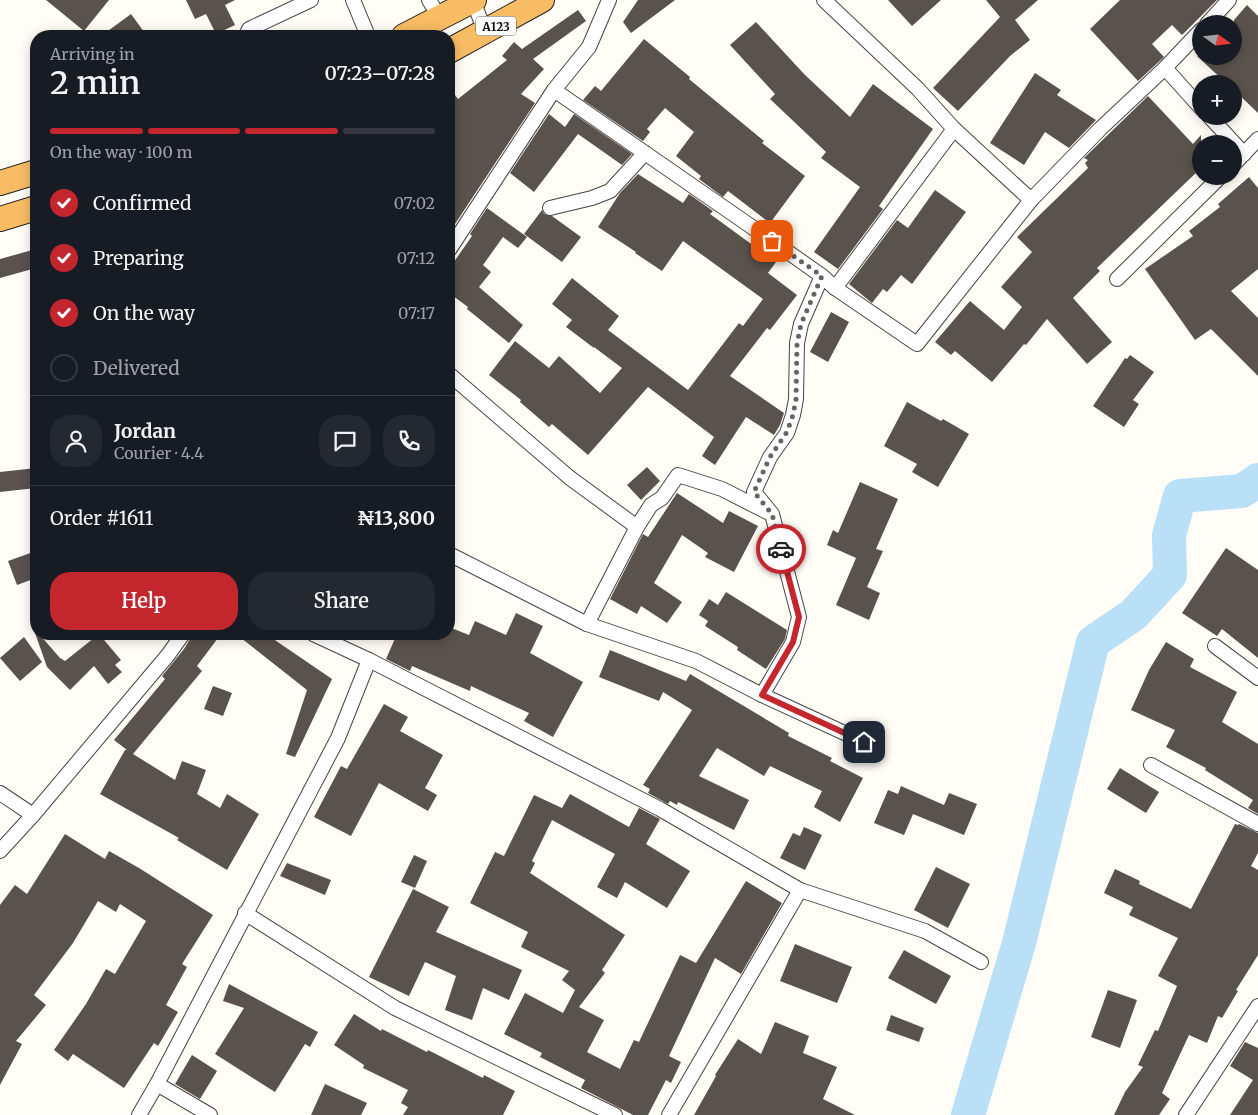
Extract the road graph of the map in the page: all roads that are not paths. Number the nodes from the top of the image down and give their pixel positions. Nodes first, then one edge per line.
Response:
1 (311, 0) edge
2 (353, 0) edge
3 (474, 0) edge
4 (542, 0) edge
5 (609, 0) edge
6 (824, 0) edge
7 (1229, 0) edge
8 (435, 9) edge
9 (1215, 15) edge
10 (249, 30) edge
11 (366, 30) edge
12 (411, 30) edge
13 (485, 31) junction
14 (1192, 39) edge
15 (455, 48) edge
16 (1164, 68) junction
17 (554, 90) junction
18 (1192, 98) edge
19 (1217, 125) edge
20 (954, 129) junction
21 (1258, 139) edge
22 (645, 153) junction
23 (1244, 154) joint
24 (30, 174) edge
25 (0, 183) edge
26 (1212, 185) edge
27 (1030, 200) junction
28 (550, 208) dead end
29 (30, 210) edge
30 (0, 219) edge
31 (455, 241) edge
32 (822, 276) junction
33 (1117, 279) dead end
34 (835, 288) junction
35 (455, 379) edge
36 (772, 514) junction
37 (637, 527) junction
38 (455, 557) edge
39 (586, 624) junction
40 (179, 640) edge
41 (327, 640) edge
42 (1215, 646) dead end
43 (369, 660) junction
44 (1258, 678) edge
45 (762, 695) junction
46 (864, 742) dead end
47 (1151, 765) dead end
48 (0, 793) edge
49 (33, 815) junction
50 (1258, 824) edge
51 (0, 850) edge
52 (800, 890) junction
53 (246, 913) junction
54 (981, 962) dead end
55 (1258, 1006) edge
56 (157, 1084) junction
57 (139, 1115) edge
58 (210, 1115) edge
59 (615, 1115) edge
60 (669, 1115) edge
61 (1186, 1115) edge

1 - 10 street
2 - 11 street
3 - 8 highway, A123
3 - 13 street
4 - 13 highway, A123
5 - 17 street
6 - 20 street
7 - 9 street
8 - 12 highway, A123
13 - 15 highway, A123
14 - 16 street
16 - 18 street
16 - 27 street
17 - 22 street
17 - 31 street
19 - 23 street
20 - 27 street
20 - 34 street
21 - 23 street
22 - 28 street
22 - 32 street
24 - 25 highway
26 - 33 street
27 - 34 street
29 - 30 highway
32 - 34 street
32 - 36 street
35 - 37 street
36 - 37 street
36 - 45 street
37 - 39 street
38 - 39 street
39 - 45 street
40 - 49 street
41 - 43 street
42 - 44 street
43 - 52 street
43 - 53 street
45 - 46 street
47 - 50 street
48 - 49 street
49 - 51 street
52 - 54 street
52 - 60 street
53 - 56 street
53 - 59 street
55 - 61 street
56 - 57 street
56 - 58 street

